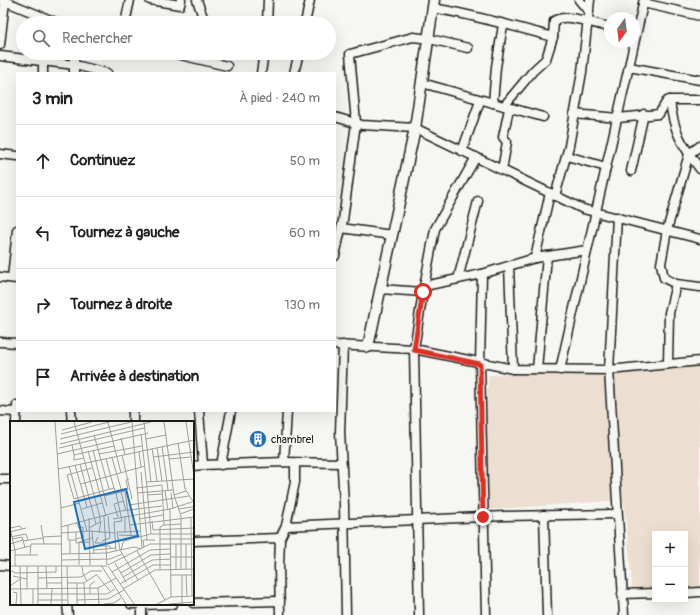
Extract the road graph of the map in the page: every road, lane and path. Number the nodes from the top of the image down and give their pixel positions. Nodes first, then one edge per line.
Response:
1 (130, 0) edge
2 (150, 0) edge
3 (181, 0) edge
4 (197, 0) edge
5 (268, 0) edge
6 (310, 0) edge
7 (579, 0) edge
8 (590, 0) edge
9 (3, 1) edge
10 (643, 2) edge
11 (433, 4) edge
12 (589, 12) junction
13 (640, 13) edge
14 (40, 16) edge
15 (127, 16) edge
16 (203, 16) edge
17 (267, 16) edge
18 (307, 16) edge
19 (700, 16) edge
20 (588, 23) junction
21 (503, 25) junction
22 (604, 26) edge
23 (553, 36) junction
24 (430, 39) junction
25 (0, 45) edge
26 (468, 48) dead end
27 (632, 48) edge
28 (0, 56) edge
29 (16, 58) edge
30 (34, 60) edge
31 (212, 60) edge
32 (263, 60) edge
33 (297, 60) edge
34 (43, 61) junction
35 (227, 66) dead end
36 (629, 67) junction
37 (74, 69) edge
38 (43, 72) edge
39 (99, 72) edge
40 (261, 72) edge
41 (294, 72) edge
42 (700, 80) edge
43 (422, 83) junction
44 (670, 100) junction
45 (700, 100) edge
46 (480, 101) junction
47 (493, 103) junction
48 (507, 108) junction
49 (574, 114) junction
50 (644, 114) junction
51 (336, 117) edge
52 (543, 118) dead end
53 (618, 118) junction
54 (356, 123) junction
55 (415, 128) junction
56 (700, 146) edge
57 (462, 151) junction
58 (0, 154) edge
59 (689, 154) junction
60 (16, 156) edge
61 (567, 156) junction
62 (476, 157) junction
63 (606, 167) junction
64 (700, 169) edge
65 (502, 170) junction
66 (631, 171) dead end
67 (553, 194) junction
68 (478, 201) dead end
69 (596, 212) junction
70 (618, 217) junction
71 (341, 228) junction
72 (667, 230) junction
73 (392, 235) junction
74 (700, 239) edge
75 (587, 250) junction
76 (336, 251) edge
77 (16, 254) edge
78 (547, 256) junction
79 (535, 258) junction
80 (509, 266) junction
81 (482, 274) junction
82 (0, 277) edge
83 (15, 278) edge
84 (458, 279) junction
85 (676, 284) junction
86 (700, 287) edge
87 (380, 290) junction
88 (423, 292) junction
89 (0, 342) edge
90 (16, 343) edge
91 (339, 345) edge
92 (368, 347) junction
93 (414, 350) junction
94 (700, 361) edge
95 (480, 364) junction
96 (668, 364) junction
97 (513, 369) junction
98 (537, 369) junction
99 (560, 370) junction
100 (609, 370) junction
101 (16, 409) edge
102 (0, 411) edge
103 (199, 412) edge
104 (231, 412) edge
105 (287, 412) edge
106 (284, 462) junction
107 (295, 463) junction
108 (341, 463) junction
109 (203, 465) junction
110 (221, 465) junction
111 (194, 466) edge
112 (617, 514) junction
113 (544, 516) junction
114 (483, 517) junction
115 (417, 520) junction
116 (344, 523) junction
117 (286, 526) junction
118 (280, 538) junction
119 (194, 541) edge
120 (0, 565) edge
121 (10, 566) edge
122 (700, 592) edge
123 (652, 593) edge
124 (688, 593) edge
125 (622, 594) junction
126 (280, 601) junction
127 (194, 603) edge
128 (67, 605) edge
129 (68, 615) edge
130 (280, 615) edge
131 (346, 615) edge
132 (418, 615) edge
133 (486, 615) edge
134 (547, 615) edge
135 (624, 615) edge

1 - 15 street
2 - 3 street
4 - 16 street
5 - 17 street
6 - 18 street
7 - 12 street
8 - 12 street
9 - 14 street
9 - 25 street
10 - 13 street
10 - 19 street
11 - 21 street
11 - 24 street
12 - 20 street
20 - 22 street
20 - 23 street
20 - 49 street
21 - 23 street
21 - 47 street
23 - 48 street
24 - 26 street
24 - 43 street
24 - 54 street
27 - 36 street
28 - 29 street
30 - 34 street
31 - 35 street
32 - 40 street
33 - 41 street
34 - 37 street
34 - 38 street
36 - 42 street
36 - 53 street
37 - 39 street
43 - 46 street
43 - 55 street
44 - 45 street
44 - 50 street
44 - 59 street
46 - 47 street
46 - 57 street
47 - 48 street
48 - 52 street
48 - 65 street
49 - 53 street
49 - 61 street
50 - 53 street
50 - 66 street
51 - 54 street
53 - 63 street
54 - 55 street
54 - 71 street
55 - 57 street
55 - 73 street
56 - 59 street
57 - 62 street
58 - 60 street
59 - 64 street
59 - 72 street
61 - 63 street
61 - 67 street
62 - 65 street
62 - 88 street
63 - 69 street
65 - 67 street
67 - 69 street
67 - 79 street
68 - 84 street
69 - 70 street
69 - 75 street
70 - 72 street
70 - 100 street
71 - 73 street
71 - 76 street
72 - 74 street
72 - 85 street
73 - 87 street
75 - 78 street
75 - 99 street
77 - 83 street
78 - 79 street
78 - 98 street
79 - 80 street
80 - 81 street
80 - 97 street
81 - 84 street
81 - 95 street
82 - 83 street
84 - 88 street
85 - 86 street
85 - 96 street
87 - 88 street
87 - 92 street
88 - 93 street
89 - 90 street
91 - 92 street
91 - 108 street
92 - 93 street
93 - 95 street
93 - 115 street
94 - 96 street
95 - 97 street
95 - 114 street
96 - 100 street
97 - 98 street
98 - 99 street
99 - 100 street
100 - 112 street
101 - 102 street
103 - 109 street
104 - 110 street
105 - 106 street
106 - 107 street
106 - 110 street
107 - 108 street
107 - 117 street
108 - 116 street
109 - 110 street
109 - 111 street
112 - 113 street
112 - 125 street
113 - 114 street
113 - 134 street
114 - 115 street
114 - 133 street
115 - 116 street
115 - 132 street
116 - 117 street
116 - 131 street
117 - 118 street
118 - 119 street
118 - 126 street
120 - 121 street
122 - 124 street
123 - 125 street
125 - 135 street
126 - 127 street
126 - 130 street
128 - 129 street

